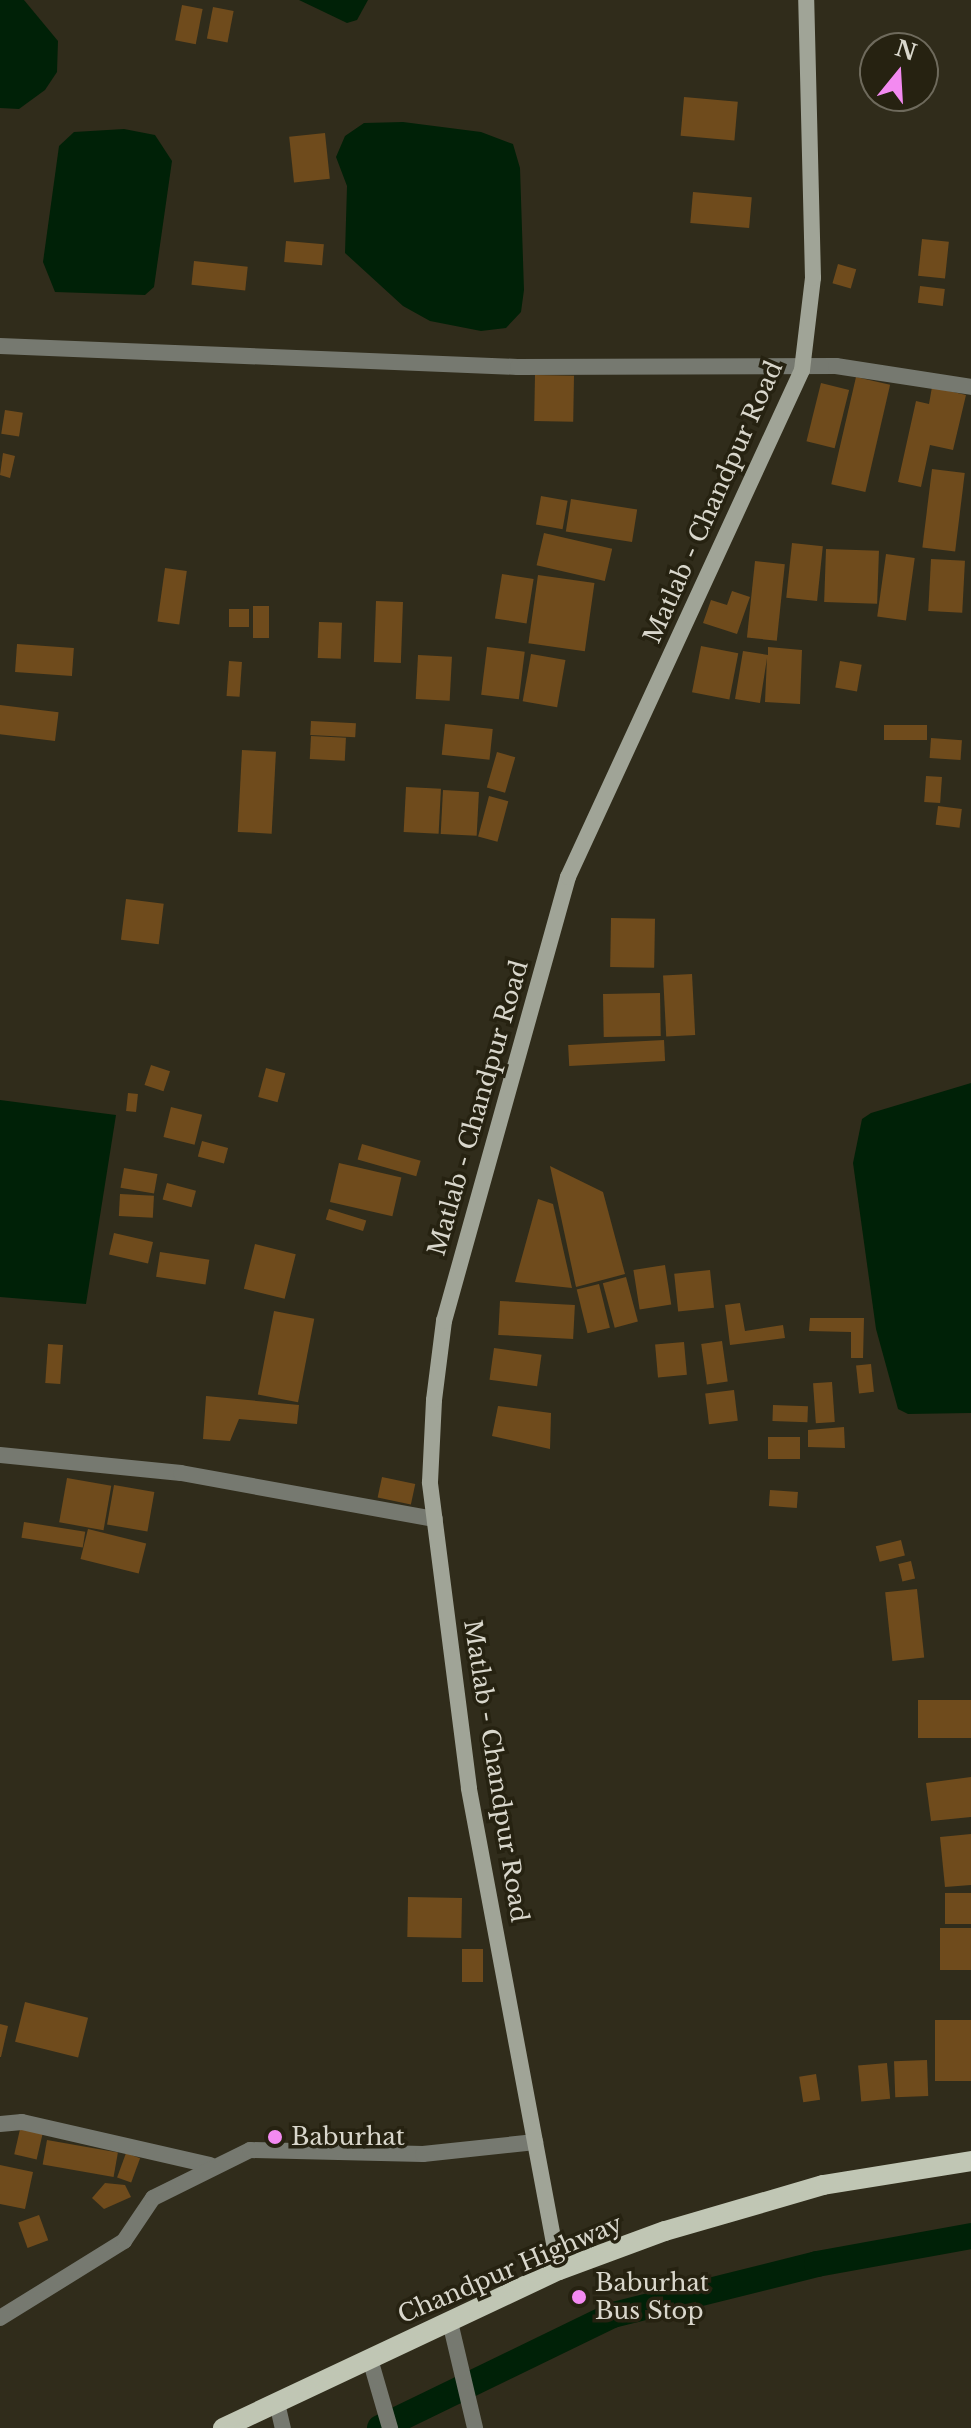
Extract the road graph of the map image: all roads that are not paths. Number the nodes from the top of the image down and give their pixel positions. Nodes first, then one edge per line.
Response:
1 (806, 0) edge
2 (0, 346) edge
3 (802, 370) junction
4 (971, 387) edge
5 (0, 1455) edge
6 (435, 1519) junction
7 (0, 2124) edge
8 (535, 2142) junction
9 (971, 2161) edge
10 (210, 2165) junction
11 (559, 2270) junction
12 (0, 2318) edge
13 (450, 2322) junction
14 (370, 2359) junction
15 (277, 2403) junction
16 (223, 2428) edge
17 (283, 2428) edge
18 (390, 2428) edge
19 (475, 2428) edge

1 - 3 main road, Matlab - Chandpur Road
2 - 3 street
3 - 4 street
3 - 6 main road, Matlab - Chandpur Road
5 - 6 street
6 - 8 main road, Matlab - Chandpur Road
7 - 10 street
8 - 10 street
8 - 11 main road, Matlab - Chandpur Road
9 - 11 main road, Chandpur Highway
10 - 12 street
11 - 13 main road, Chandpur Highway
13 - 14 main road, Chandpur Highway
13 - 19 street
14 - 15 main road, Chandpur Highway
14 - 18 street
15 - 16 main road, Chandpur Highway
15 - 17 street

